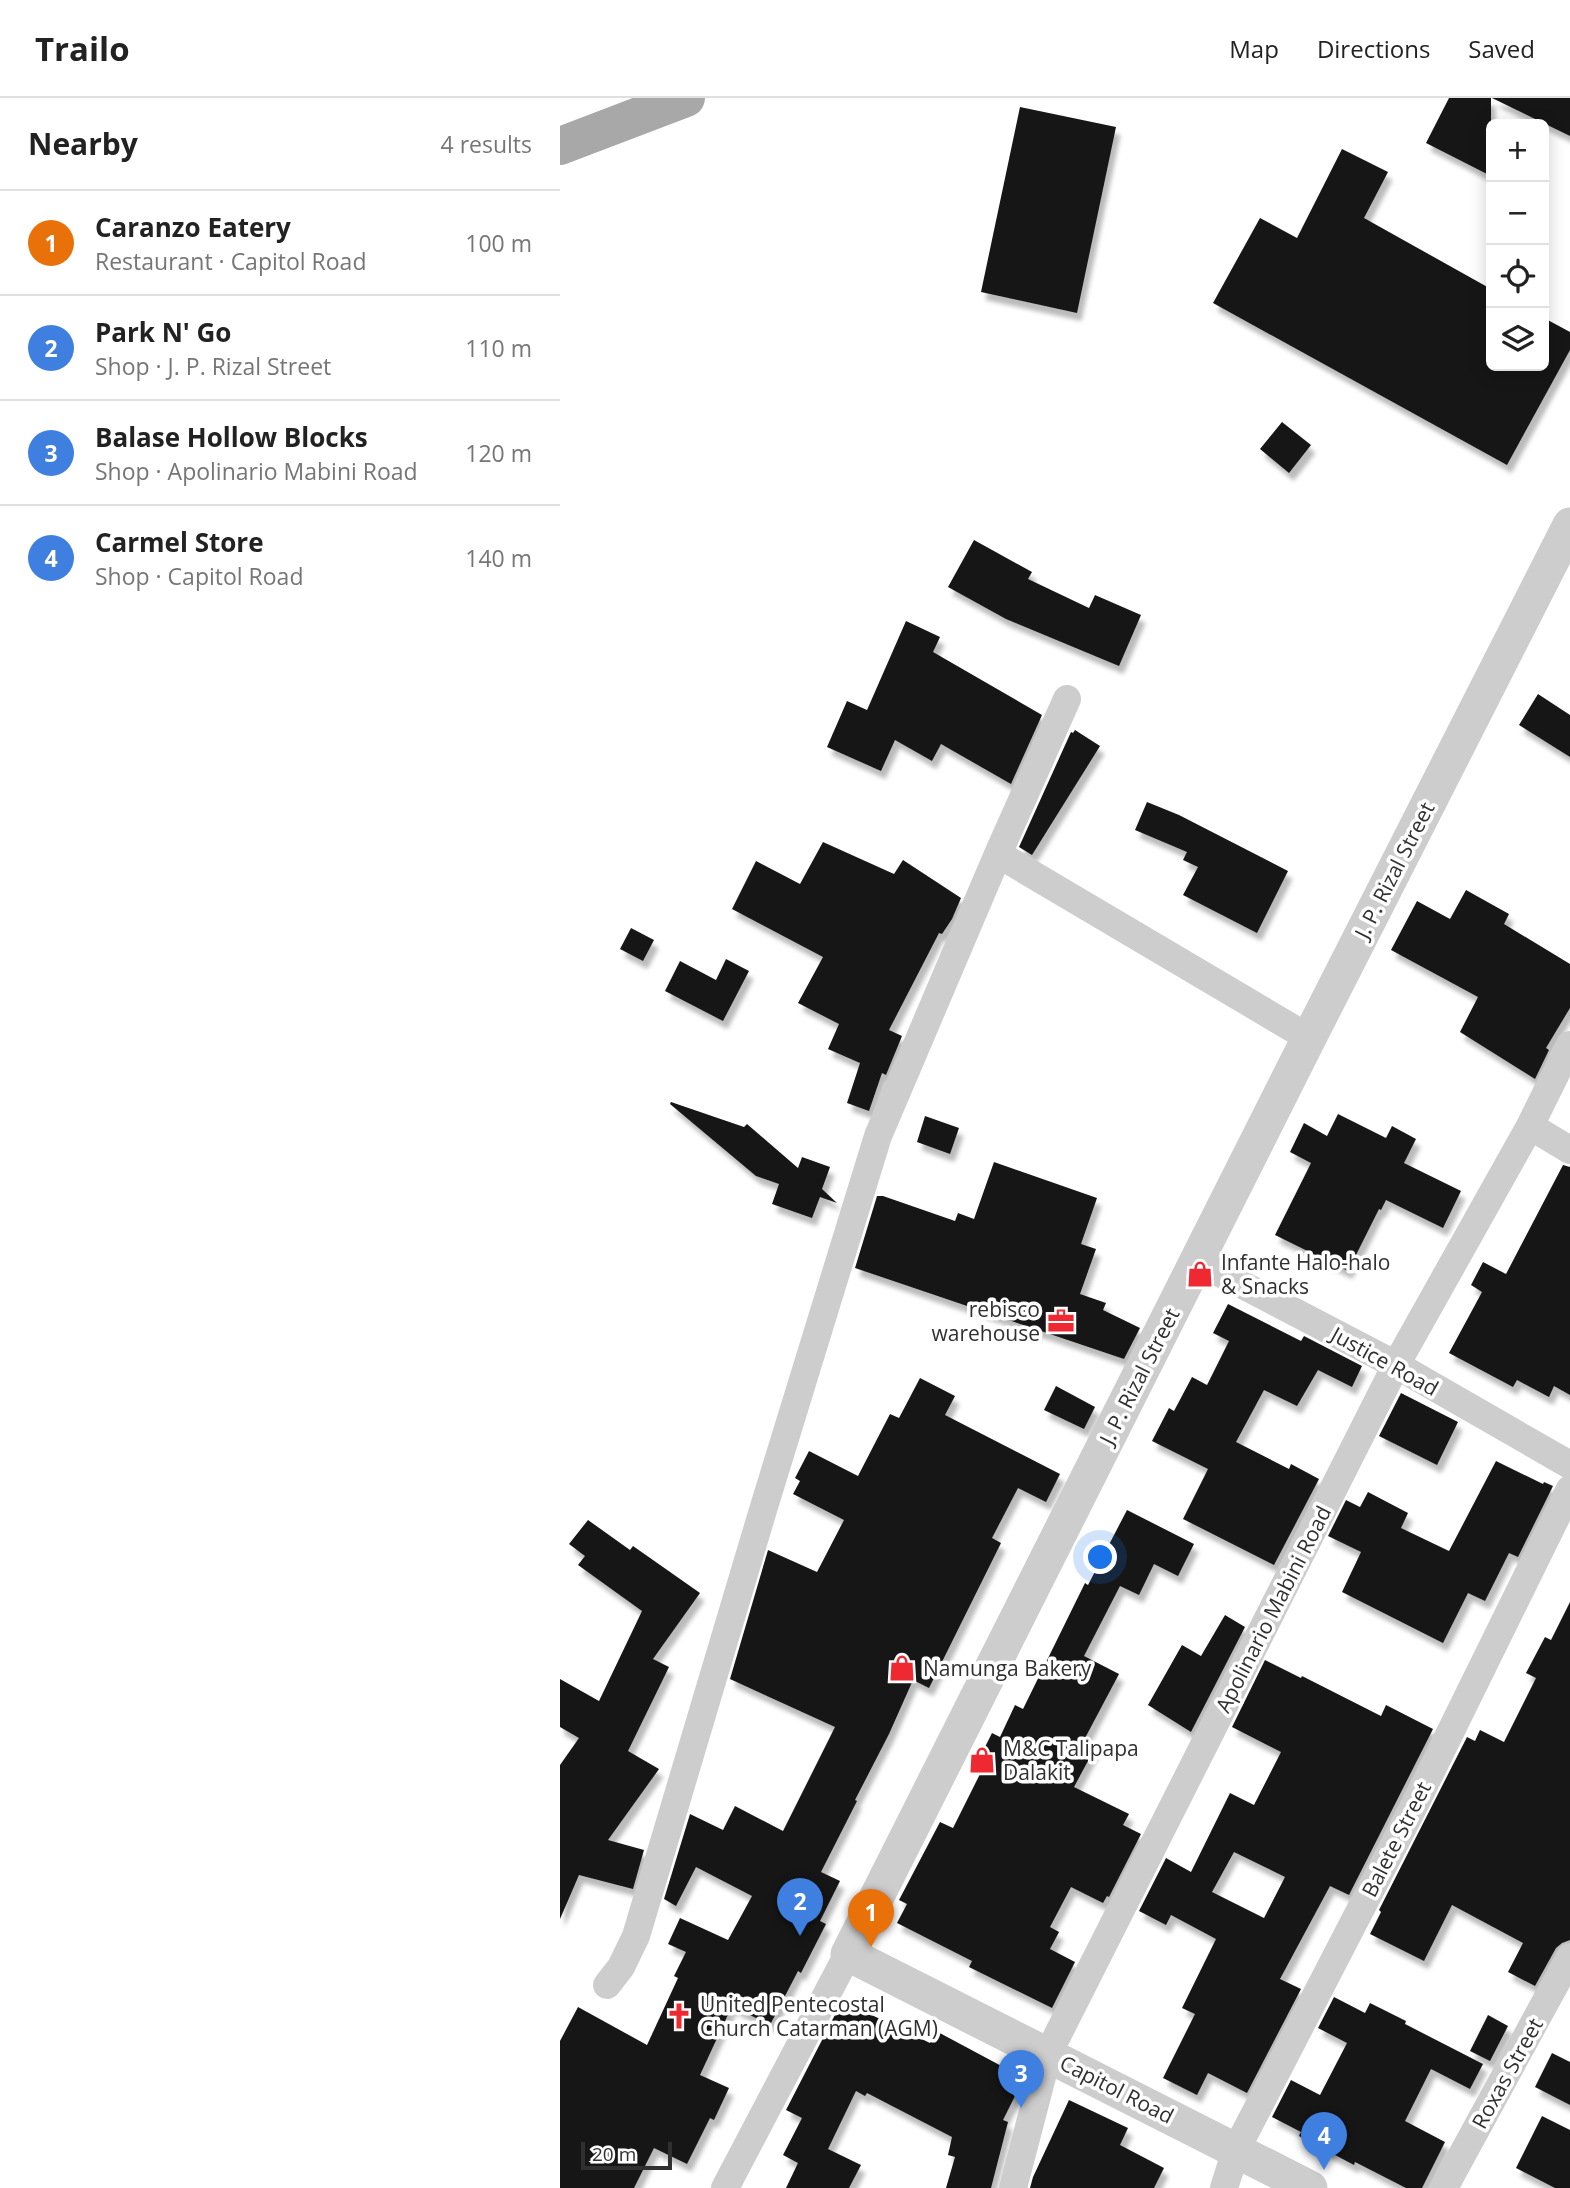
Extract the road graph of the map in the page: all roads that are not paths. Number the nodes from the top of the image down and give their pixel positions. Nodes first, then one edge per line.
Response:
1 (686, 98) edge
2 (560, 146) edge
3 (1570, 525) edge
4 (1066, 699) dead end
5 (998, 853) junction
6 (1309, 1038) junction
7 (1570, 1045) edge
8 (1530, 1126) junction
9 (1570, 1150) edge
10 (1197, 1261) junction
11 (1396, 1366) junction
12 (1570, 1465) edge
13 (1570, 1489) edge
14 (848, 1954) junction
15 (1570, 1957) edge
16 (607, 1984) dead end
17 (1048, 2054) junction
18 (1236, 2150) junction
19 (725, 2188) edge
20 (1013, 2188) edge
21 (1224, 2188) edge
22 (1310, 2188) edge
23 (1444, 2188) edge

1 - 2 main road
3 - 6 street, J. P. Rizal Street
4 - 5 street
5 - 6 street
5 - 16 street
6 - 10 street, J. P. Rizal Street
7 - 8 street, Apolinario Mabini Road
8 - 9 street
8 - 11 street, Apolinario Mabini Road
10 - 11 street, Justice Road
10 - 14 street, J. P. Rizal Street
11 - 12 street, Justice Road
11 - 17 street, Apolinario Mabini Road
13 - 18 street, Balete Street
14 - 17 street, Capitol Road
14 - 19 street, J. P. Rizal Street
15 - 23 street, Roxas Street
17 - 18 street, Capitol Road
17 - 20 street, Apolinario Mabini Road
18 - 21 street, Balete Street
18 - 22 street, Capitol Road

